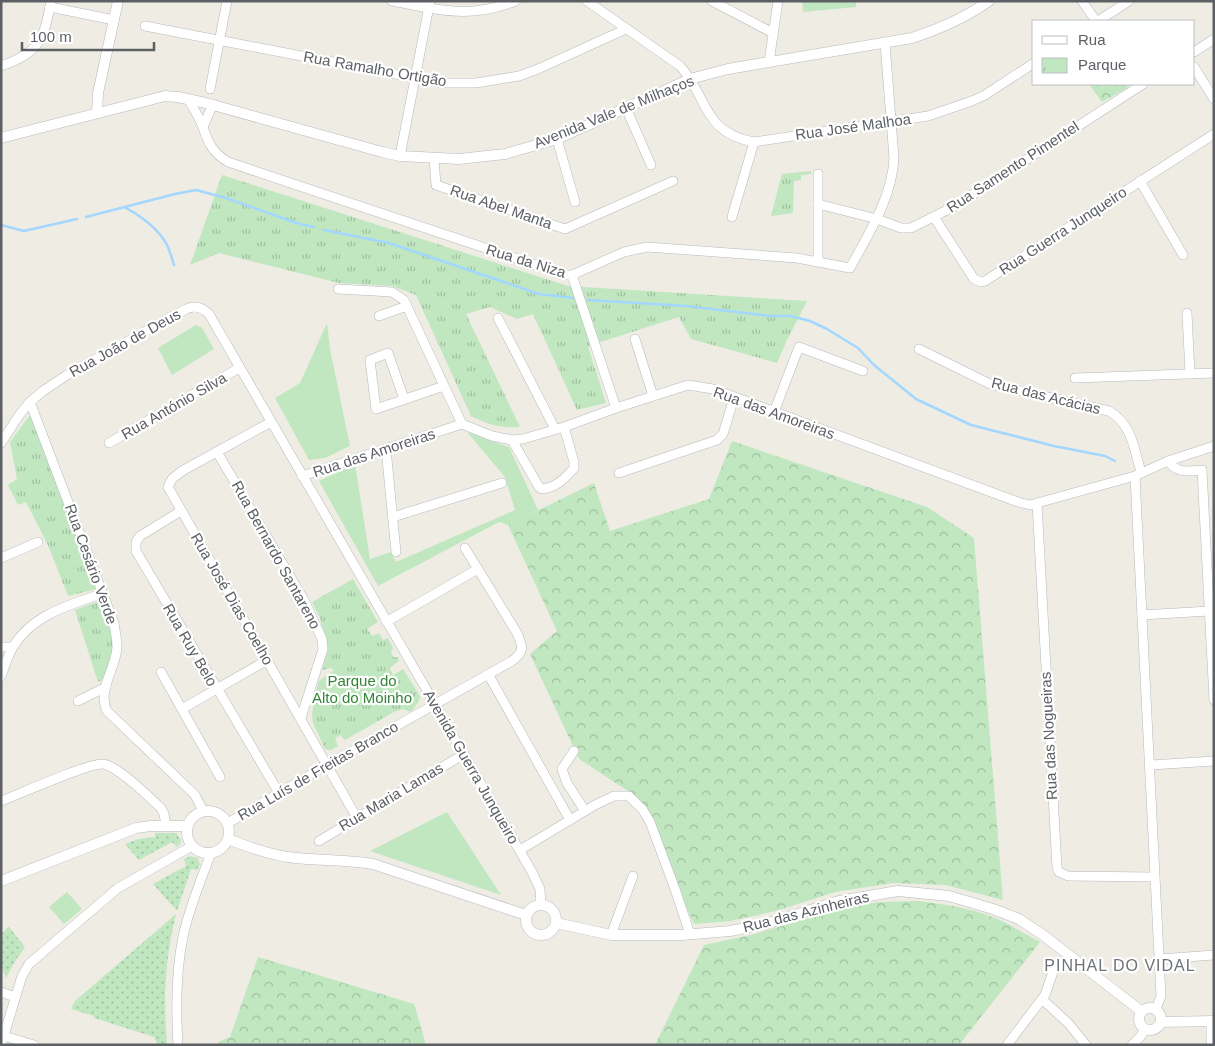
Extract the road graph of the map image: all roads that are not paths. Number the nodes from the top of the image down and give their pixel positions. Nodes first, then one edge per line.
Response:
1 (118, 1) edge
2 (228, 1) edge
3 (392, 1) edge
4 (516, 1) edge
5 (587, 1) edge
6 (712, 1) edge
7 (778, 1) edge
8 (989, 1) edge
9 (1082, 1) edge
10 (1129, 1) edge
11 (51, 4) edge
12 (429, 5) edge
13 (114, 20) junction
14 (1096, 20) edge
15 (1099, 20) edge
16 (145, 26) dead end
17 (626, 28) junction
18 (773, 33) junction
19 (1214, 39) edge
20 (220, 40) junction
21 (885, 43) junction
22 (1195, 51) edge
23 (769, 62) junction
24 (1032, 64) edge
25 (1, 66) edge
26 (1195, 69) edge
27 (415, 78) junction
28 (690, 79) junction
29 (1139, 85) edge
30 (210, 89) dead end
31 (188, 99) junction
32 (1214, 99) edge
33 (213, 104) junction
34 (626, 108) junction
35 (97, 112) junction
36 (890, 122) junction
37 (203, 127) junction
38 (1214, 134) edge
39 (1, 138) edge
40 (556, 139) junction
41 (754, 142) junction
42 (400, 156) junction
43 (434, 159) junction
44 (651, 164) dead end
45 (818, 178) dead end
46 (673, 181) dead end
47 (1140, 181) junction
48 (575, 202) dead end
49 (818, 204) junction
50 (732, 217) dead end
51 (934, 217) junction
52 (877, 219) junction
53 (1183, 255) dead end
54 (818, 261) junction
55 (572, 275) junction
56 (338, 289) dead end
57 (407, 306) junction
58 (1187, 313) dead end
59 (379, 316) dead end
60 (498, 318) dead end
61 (635, 339) dead end
62 (919, 348) dead end
63 (239, 368) junction
64 (863, 371) dead end
65 (1214, 373) edge
66 (1190, 374) junction
67 (1075, 378) dead end
68 (444, 386) junction
69 (653, 396) junction
70 (734, 398) junction
71 (404, 399) junction
72 (30, 402) junction
73 (616, 408) junction
74 (774, 412) junction
75 (271, 422) junction
76 (462, 424) junction
77 (559, 428) junction
78 (512, 440) junction
79 (1, 442) edge
80 (110, 443) dead end
81 (1214, 446) edge
82 (386, 449) junction
83 (217, 452) junction
84 (1168, 461) junction
85 (619, 473) dead end
86 (1138, 474) junction
87 (302, 476) junction
88 (502, 483) dead end
89 (1037, 503) junction
90 (181, 511) junction
91 (392, 517) junction
92 (38, 542) dead end
93 (464, 548) dead end
94 (396, 552) dead end
95 (1, 558) edge
96 (478, 569) junction
97 (102, 594) junction
98 (1209, 610) junction
99 (1142, 615) junction
100 (386, 622) junction
101 (1, 647) edge
102 (12, 647) junction
103 (267, 660) junction
104 (1212, 660) edge
105 (161, 672) dead end
106 (488, 674) junction
107 (1, 676) edge
108 (106, 687) junction
109 (216, 690) junction
110 (1214, 700) edge
111 (78, 701) dead end
112 (434, 705) junction
113 (182, 709) junction
114 (301, 718) junction
115 (574, 752) dead end
116 (464, 754) junction
117 (1214, 761) edge
118 (327, 765) junction
119 (1150, 765) junction
120 (220, 777) dead end
121 (279, 793) junction
122 (1, 801) edge
123 (202, 811) junction
124 (585, 811) junction
125 (357, 818) junction
126 (570, 820) junction
127 (228, 824) junction
128 (166, 825) junction
129 (188, 826) junction
130 (228, 839) junction
131 (319, 841) dead end
132 (192, 846) junction
133 (520, 850) junction
134 (211, 853) junction
135 (633, 876) dead end
136 (1154, 877) junction
137 (1, 881) edge
138 (541, 904) junction
139 (526, 915) junction
140 (556, 923) junction
141 (690, 934) junction
142 (611, 935) junction
143 (1214, 955) edge
144 (1159, 959) junction
145 (1056, 963) dead end
146 (1, 992) edge
147 (15, 997) junction
148 (1042, 999) junction
149 (1156, 1009) junction
150 (1141, 1011) junction
151 (1212, 1021) edge
152 (1161, 1022) junction
153 (1145, 1029) junction
154 (3, 1040) edge
155 (34, 1045) edge
156 (178, 1045) edge
157 (1007, 1045) edge
158 (1086, 1045) edge
159 (1132, 1045) edge
160 (1212, 1045) edge

1 - 13 street
2 - 20 street
3 - 12 street
4 - 12 street
5 - 17 street, Rua José Malhoa
6 - 18 street
7 - 18 street
8 - 21 street, Avenida Vale de Milhaços
9 - 14 street
10 - 15 street
11 - 13 street
11 - 25 street
12 - 27 street
13 - 35 street
16 - 20 street, Rua Ramalho Ortigão
17 - 27 street, Rua Ramalho Ortigão
17 - 28 street, Rua José Malhoa
18 - 23 street
19 - 22 street
20 - 27 street, Rua Ramalho Ortigão
20 - 30 street
21 - 23 street, Avenida Vale de Milhaços
21 - 36 street
23 - 28 street, Avenida Vale de Milhaços
24 - 36 street, Rua José Malhoa
26 - 32 street
27 - 42 street
28 - 34 street, Avenida Vale de Milhaços
28 - 41 street, Rua José Malhoa
29 - 51 street, Rua Samento Pimentel
31 - 33 street, Avenida Vale de Milhaços
31 - 35 street, Avenida Vale de Milhaços
31 - 37 street, Rua da Niza
33 - 37 street
33 - 42 street, Avenida Vale de Milhaços
34 - 40 street, Avenida Vale de Milhaços
34 - 44 street
35 - 39 street, Avenida Vale de Milhaços
36 - 41 street, Rua José Malhoa
36 - 52 street
37 - 55 street, Rua da Niza
38 - 47 street, Rua Guerra Junqueiro
40 - 43 street, Avenida Vale de Milhaços
40 - 48 street
41 - 50 street
42 - 43 street, Avenida Vale de Milhaços
43 - 46 street, Rua Abel Manta
45 - 49 street
47 - 51 street, Rua Guerra Junqueiro
47 - 53 street
49 - 52 street, Rua Samento Pimentel
49 - 54 street
51 - 52 street, Rua Samento Pimentel
52 - 54 street, Rua da Niza
54 - 55 street, Rua da Niza
55 - 73 street
56 - 57 street
57 - 59 street
57 - 68 street
58 - 66 street
60 - 77 street
61 - 69 street
62 - 86 street, Rua das Acácias
63 - 72 street, Rua João de Deus
63 - 75 street, Rua João de Deus
63 - 80 street, Rua António Silva
64 - 74 street
65 - 66 street
66 - 67 street
68 - 71 street
68 - 76 street
69 - 70 street, Rua das Amoreiras
69 - 73 street, Rua das Amoreiras
70 - 74 street, Rua das Amoreiras
70 - 85 street
71 - 71 street
72 - 79 street, Rua João de Deus
72 - 97 street, Rua Cesário Verde
73 - 77 street, Rua das Amoreiras
74 - 89 street, Rua das Amoreiras
75 - 83 street, Rua José Dias Coelho
75 - 87 street, Rua João de Deus
76 - 78 street, Rua das Amoreiras
76 - 82 street, Rua das Amoreiras
77 - 78 street, Rua das Amoreiras
77 - 78 street
81 - 84 street, Rua das Amoreiras
82 - 87 street, Rua das Amoreiras
82 - 91 street
83 - 90 street, Rua José Dias Coelho
83 - 114 street, Rua Bernardo Santareno
84 - 86 street, Rua das Amoreiras
84 - 98 street
86 - 89 street, Rua das Amoreiras
86 - 99 street, Rua das Acácias
87 - 100 street, Avenida Guerra Junqueiro
88 - 91 street
89 - 136 street, Rua das Nogueiras
90 - 103 street, Rua José Dias Coelho
90 - 109 street, Rua Ruy Belo
91 - 94 street
92 - 95 street
93 - 96 street, Rua Luís de Freitas Branco
96 - 100 street
96 - 106 street, Rua Luís de Freitas Branco
97 - 102 street
97 - 108 street, Rua Cesário Verde
98 - 99 street
98 - 104 street
99 - 119 street, Rua das Acácias
100 - 112 street, Avenida Guerra Junqueiro
101 - 102 street
102 - 107 street
103 - 109 street
103 - 114 street, Rua José Dias Coelho
104 - 110 street
105 - 113 street
106 - 112 street, Rua Luís de Freitas Branco
106 - 126 street
108 - 111 street
108 - 123 street, Rua Cesário Verde
109 - 113 street
109 - 121 street, Rua Ruy Belo
112 - 116 street, Avenida Guerra Junqueiro
112 - 118 street, Rua Luís de Freitas Branco
113 - 120 street
114 - 118 street, Rua José Dias Coelho
115 - 124 street
116 - 125 street, Rua Maria Lamas
116 - 133 street, Avenida Guerra Junqueiro
117 - 119 street
118 - 121 street, Rua Luís de Freitas Branco
118 - 125 street, Rua José Dias Coelho
119 - 136 street, Rua das Acácias
121 - 127 street, Rua Luís de Freitas Branco
122 - 128 street
123 - 127 street
123 - 129 street
124 - 126 street
124 - 141 street
125 - 131 street, Rua Maria Lamas
126 - 133 street
127 - 130 street
128 - 129 street
128 - 137 street
129 - 132 street
130 - 134 street
130 - 139 street
132 - 134 street
132 - 147 street
133 - 138 street, Avenida Guerra Junqueiro
134 - 156 street
135 - 142 street
136 - 144 street, Rua das Acácias
138 - 139 street
138 - 140 street
139 - 140 street
140 - 142 street, Rua das Azinheiras
141 - 142 street, Rua das Azinheiras
141 - 150 street, Rua das Azinheiras
143 - 144 street
144 - 149 street, Rua das Acácias
145 - 148 street
146 - 147 street
147 - 154 street
148 - 157 street
148 - 158 street
149 - 150 street
149 - 152 street
150 - 153 street
151 - 152 street
151 - 160 street
152 - 153 street
153 - 159 street
154 - 155 street

